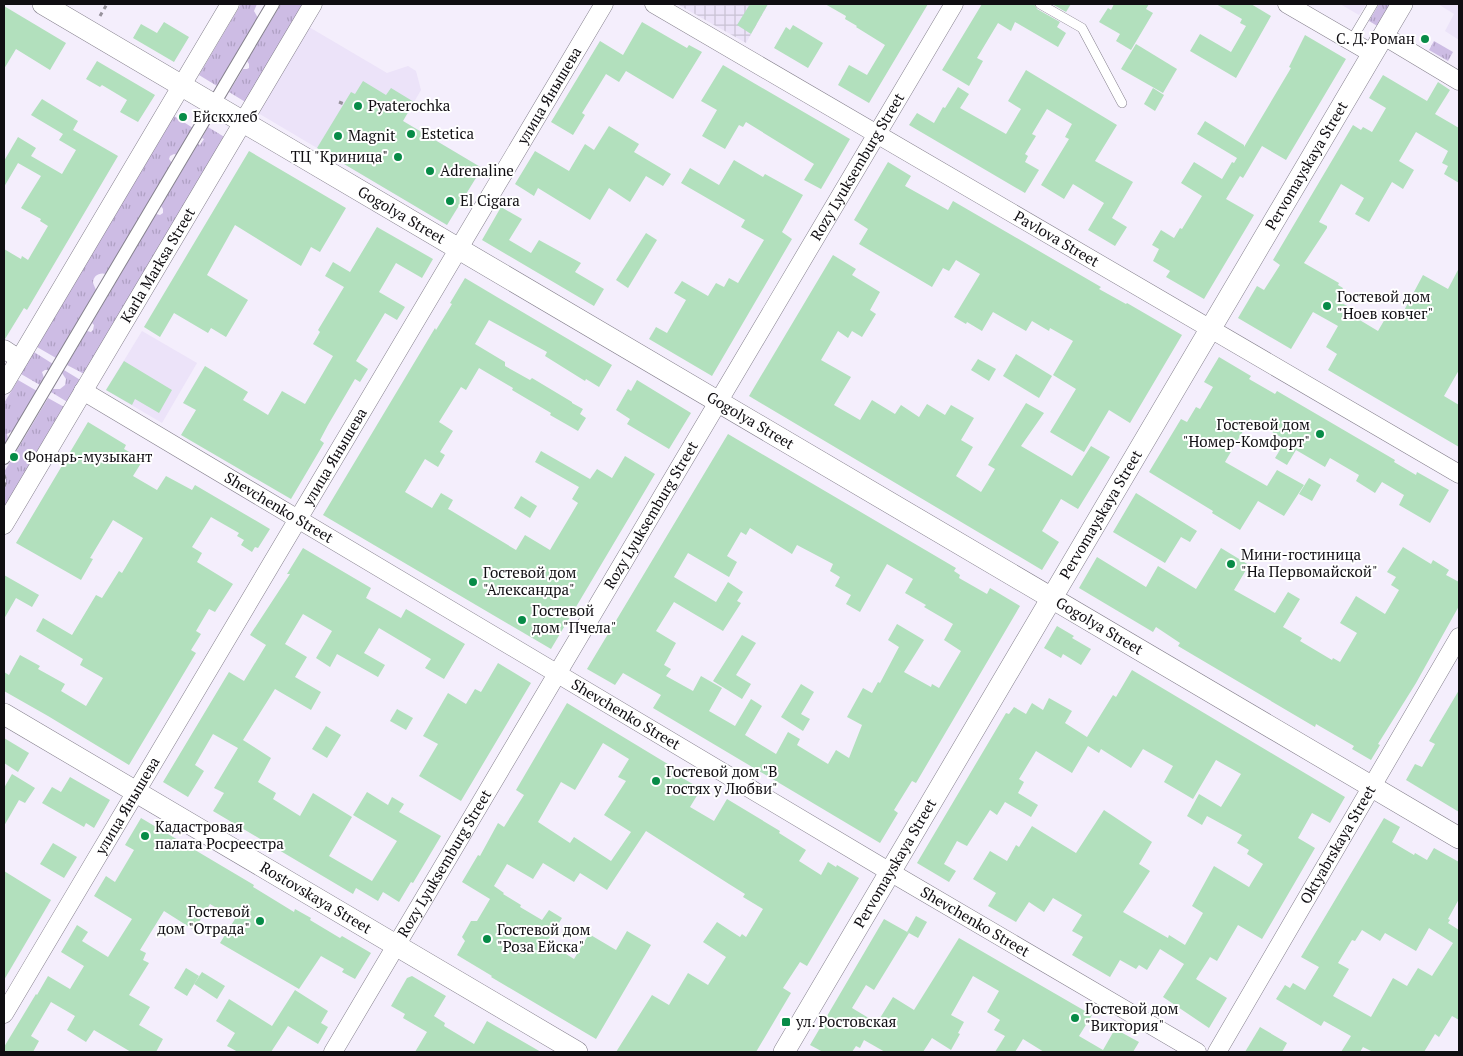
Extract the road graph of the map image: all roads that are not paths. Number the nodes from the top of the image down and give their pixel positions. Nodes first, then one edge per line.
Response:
1 (43, 4) edge
2 (230, 4) edge
3 (273, 4) edge
4 (313, 4) edge
5 (604, 4) edge
6 (654, 4) edge
7 (954, 4) edge
8 (1040, 4) edge
9 (1287, 4) edge
10 (1373, 4) edge
11 (1402, 4) edge
12 (1351, 41) junction
13 (1378, 45) junction
14 (1459, 80) edge
15 (182, 86) junction
16 (1122, 103) dead end
17 (214, 104) junction
18 (243, 122) junction
19 (877, 134) junction
20 (457, 248) junction
21 (1210, 329) junction
22 (4, 350) edge
23 (19, 359) junction
24 (4, 385) edge
25 (83, 391) junction
26 (719, 402) junction
27 (4, 458) edge
28 (1459, 474) edge
29 (297, 519) junction
30 (4, 525) edge
31 (1052, 598) junction
32 (1459, 637) edge
33 (558, 673) junction
34 (4, 714) edge
35 (1372, 786) junction
36 (136, 792) junction
37 (1459, 838) edge
38 (890, 872) junction
39 (396, 946) junction
40 (4, 1014) edge
41 (333, 1052) edge
42 (577, 1052) edge
43 (784, 1052) edge
44 (1197, 1052) edge
45 (1217, 1052) edge

1 - 15 street, Gogolya Street
2 - 15 street
3 - 17 street
4 - 18 street, Karla Marksa Street
5 - 20 street, улица Янышева
6 - 19 street, Pavlova Street
7 - 19 street, Rozy Lyuksemburg Street
8 - 16 lane
9 - 12 street
10 - 12 lane
11 - 13 street, Pervomayskaya Street
12 - 13 street
13 - 14 street
13 - 21 street, Pervomayskaya Street
15 - 17 street, Gogolya Street
15 - 23 street
17 - 18 street, Gogolya Street
17 - 27 street
18 - 20 street, Gogolya Street
18 - 25 street, Karla Marksa Street
19 - 21 street, Pavlova Street
19 - 26 street, Rozy Lyuksemburg Street
20 - 26 street, Gogolya Street
20 - 29 street, улица Янышева
21 - 28 street, Pavlova Street
21 - 31 street, Pervomayskaya Street
22 - 23 street
23 - 24 street
25 - 29 street, Shevchenko Street
25 - 30 street, Karla Marksa Street
26 - 31 street, Gogolya Street
26 - 33 street, Rozy Lyuksemburg Street
29 - 33 street, Shevchenko Street
29 - 36 street, улица Янышева
31 - 35 street, Gogolya Street
31 - 38 street, Pervomayskaya Street
32 - 35 street, Oktyabrskaya Street
33 - 38 street, Shevchenko Street
33 - 39 street, Rozy Lyuksemburg Street
34 - 36 street, Rostovskaya Street
35 - 37 street, Gogolya Street
35 - 45 street, Oktyabrskaya Street
36 - 39 street, Rostovskaya Street
36 - 40 street, улица Янышева
38 - 43 street, Pervomayskaya Street
38 - 44 street, Shevchenko Street
39 - 41 street, Rozy Lyuksemburg Street
39 - 42 street, Rostovskaya Street

